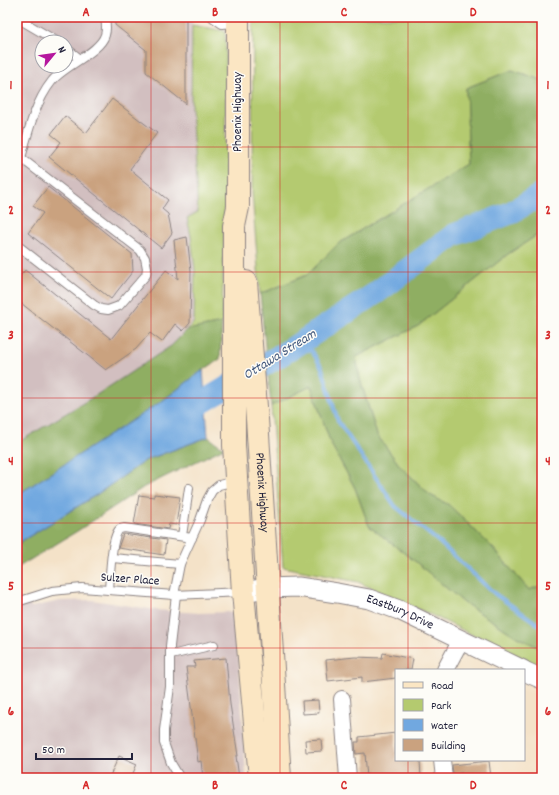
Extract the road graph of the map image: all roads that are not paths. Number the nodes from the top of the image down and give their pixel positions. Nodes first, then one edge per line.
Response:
1 (105, 17) edge
2 (212, 17) edge
3 (17, 18) edge
4 (238, 20) edge
5 (44, 34) edge
6 (74, 54) edge
7 (80, 59) junction
8 (21, 158) junction
9 (17, 173) edge
10 (17, 245) edge
11 (241, 324) junction
12 (236, 480) junction
13 (189, 488) dead end
14 (182, 536) junction
15 (192, 538) junction
16 (112, 558) junction
17 (180, 564) junction
18 (267, 588) junction
19 (109, 590) junction
20 (243, 592) junction
21 (175, 595) junction
22 (17, 602) edge
23 (461, 640) junction
24 (214, 645) dead end
25 (171, 655) junction
26 (446, 669) edge
27 (521, 669) edge
28 (525, 671) edge
29 (542, 679) edge
30 (342, 699) dead end
31 (442, 761) edge
32 (180, 778) edge
33 (260, 778) edge
34 (280, 778) edge
35 (348, 778) edge
36 (444, 778) edge

1 - 7 lane
2 - 4 lane
3 - 5 lane
4 - 11 main road, Phoenix Highway
6 - 7 lane
7 - 8 lane
8 - 9 lane
8 - 10 lane
11 - 12 main road, Phoenix Highway
11 - 18 main road, Phoenix Highway
12 - 15 lane
12 - 20 main road, Phoenix Highway
13 - 14 lane
14 - 15 lane
14 - 16 lane
15 - 17 lane
16 - 17 lane
16 - 19 lane
17 - 21 lane
18 - 20 street, Eastbury Drive
18 - 23 street, Eastbury Drive
18 - 34 main road, Phoenix Highway
19 - 21 lane, Sulzer Place
19 - 22 lane, Sulzer Place
20 - 21 lane, Sulzer Place
20 - 33 main road, Phoenix Highway
21 - 25 lane
23 - 26 street
23 - 27 street, Eastbury Drive
24 - 25 lane
25 - 32 lane
28 - 29 street, Eastbury Drive
30 - 35 street
31 - 36 street

